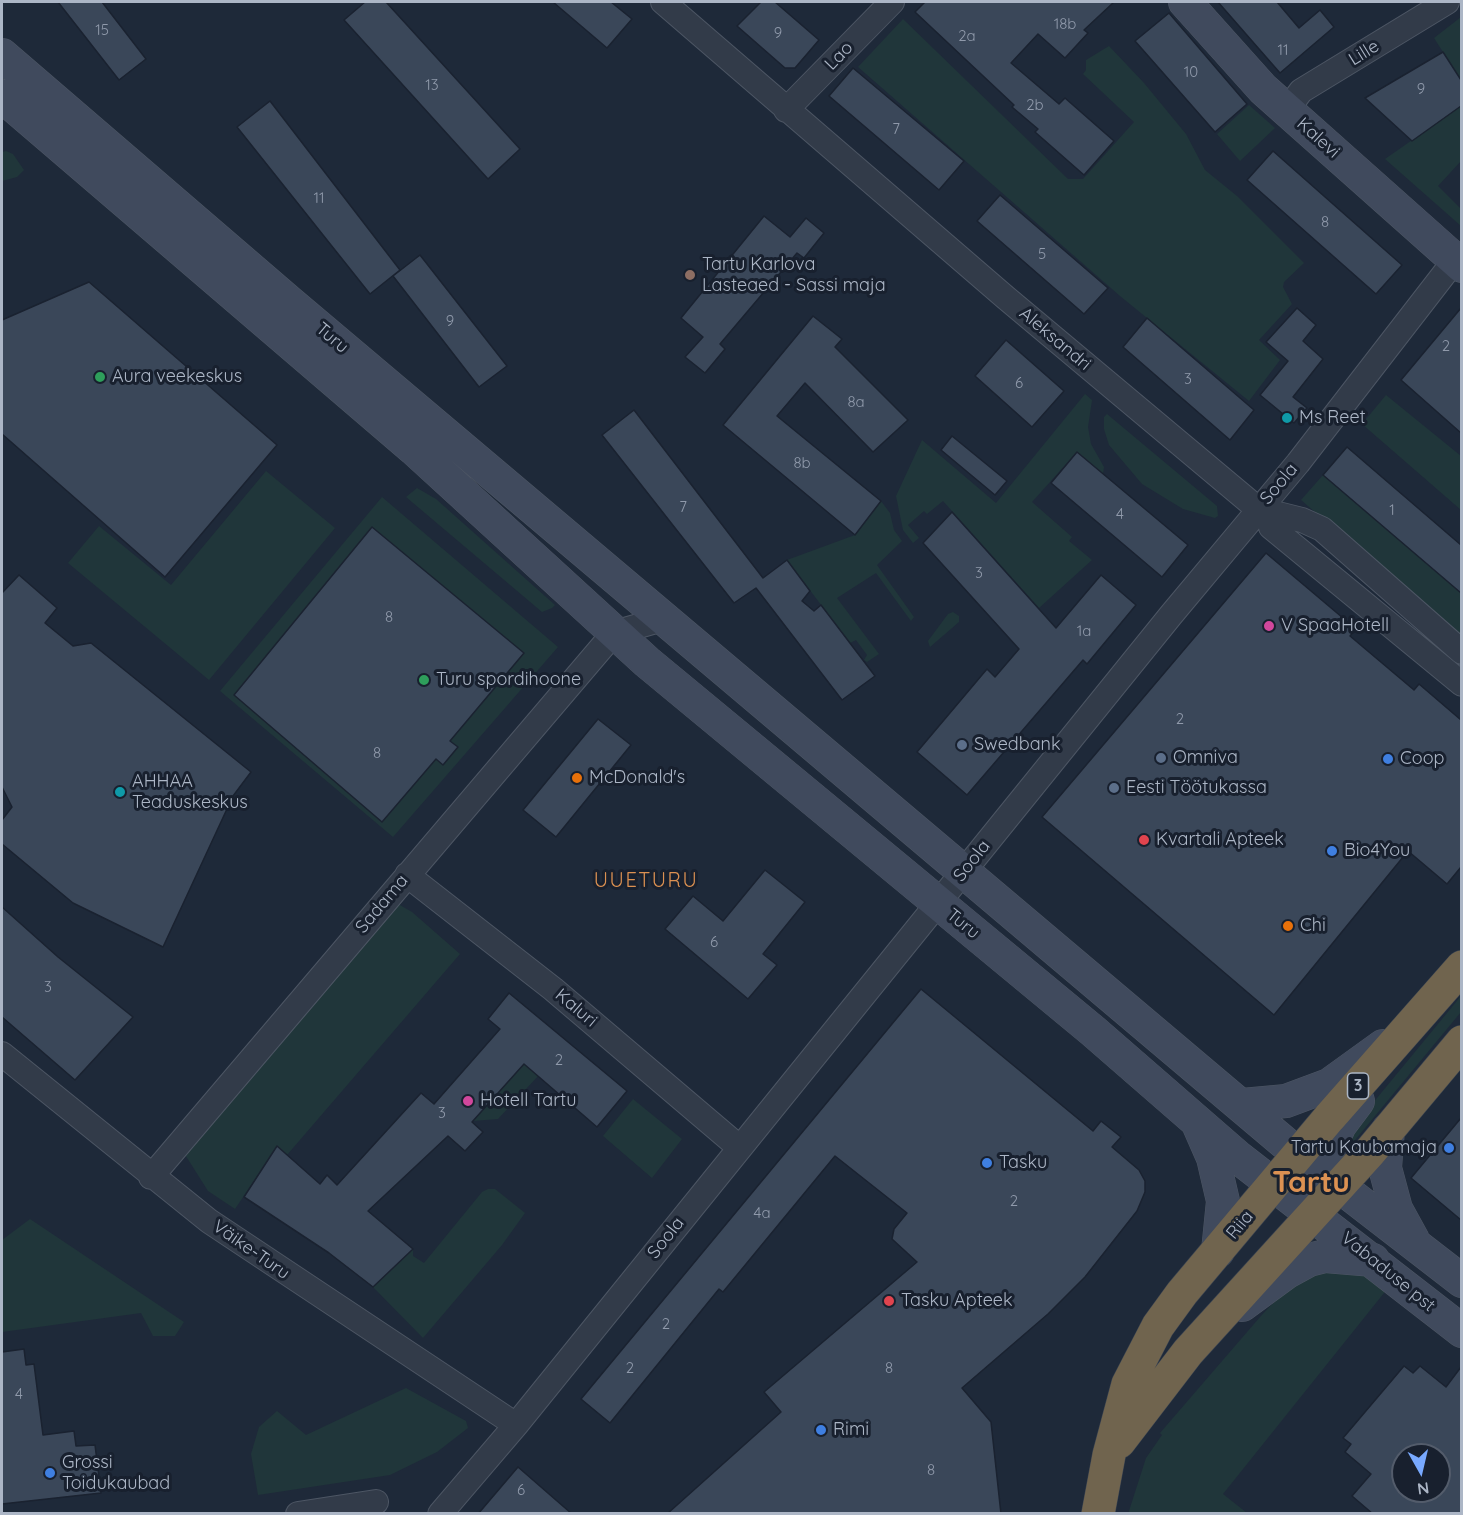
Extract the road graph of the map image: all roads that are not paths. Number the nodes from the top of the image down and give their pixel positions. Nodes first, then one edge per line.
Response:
1 (663, 2) edge
2 (892, 2) edge
3 (1185, 2) edge
4 (1447, 2) edge
5 (2, 55) edge
6 (2, 96) edge
7 (786, 110) junction
8 (1287, 110) junction
9 (1458, 263) edge
10 (1264, 518) junction
11 (663, 619) junction
12 (614, 633) junction
13 (1461, 652) edge
14 (1461, 684) edge
15 (963, 872) junction
16 (406, 875) junction
17 (939, 904) junction
18 (1461, 967) edge
19 (1418, 1020) junction
20 (1461, 1042) edge
21 (2, 1054) edge
22 (1242, 1105) junction
23 (1197, 1121) junction
24 (1388, 1130) junction
25 (740, 1148) junction
26 (151, 1177) junction
27 (1308, 1183) junction
28 (1415, 1245) junction
29 (1218, 1251) junction
30 (1373, 1260) junction
31 (1461, 1281) edge
32 (1214, 1326) junction
33 (1461, 1331) edge
34 (516, 1425) junction
35 (1109, 1455) junction
36 (376, 1502) dead end
37 (298, 1514) edge
38 (440, 1514) edge
39 (1098, 1514) edge

1 - 7 street, Aleksandri
2 - 7 street, Lao
3 - 8 main road, Kalevi
4 - 8 street, Lille
5 - 11 main road, Turu
6 - 12 main road, Turu
7 - 10 street, Aleksandri
8 - 9 main road, Kalevi
9 - 10 street, Soola
10 - 13 street, Aleksandri
10 - 14 street, Aleksandri
10 - 15 street, Soola
11 - 12 street
11 - 15 main road, Turu
12 - 16 street, Sadama
12 - 17 main road, Turu
15 - 17 street, Soola
15 - 22 main road, Turu
16 - 25 street, Kaluri
16 - 26 street, Sadama
17 - 23 main road, Turu
17 - 25 street, Soola
18 - 19 highway, Riia / 3
19 - 22 main road
19 - 27 highway, Riia / 3
20 - 24 highway, Riia / 3
21 - 26 street, Väike-Turu
22 - 27 main road, Turu
23 - 27 main road, Turu
23 - 29 main road
24 - 27 highway, Riia / 3
24 - 28 main road
25 - 34 street, Soola
26 - 34 street, Väike-Turu
27 - 28 main road
27 - 29 highway, Riia / 3
27 - 30 main road, Vabaduse pst
27 - 32 highway, Riia / 3
28 - 31 main road
29 - 35 highway, Riia / 3
30 - 32 main road
30 - 33 main road, Vabaduse pst
32 - 35 highway, Riia / 3
34 - 38 street, Soola
35 - 39 highway, Riia / 3
36 - 37 street

